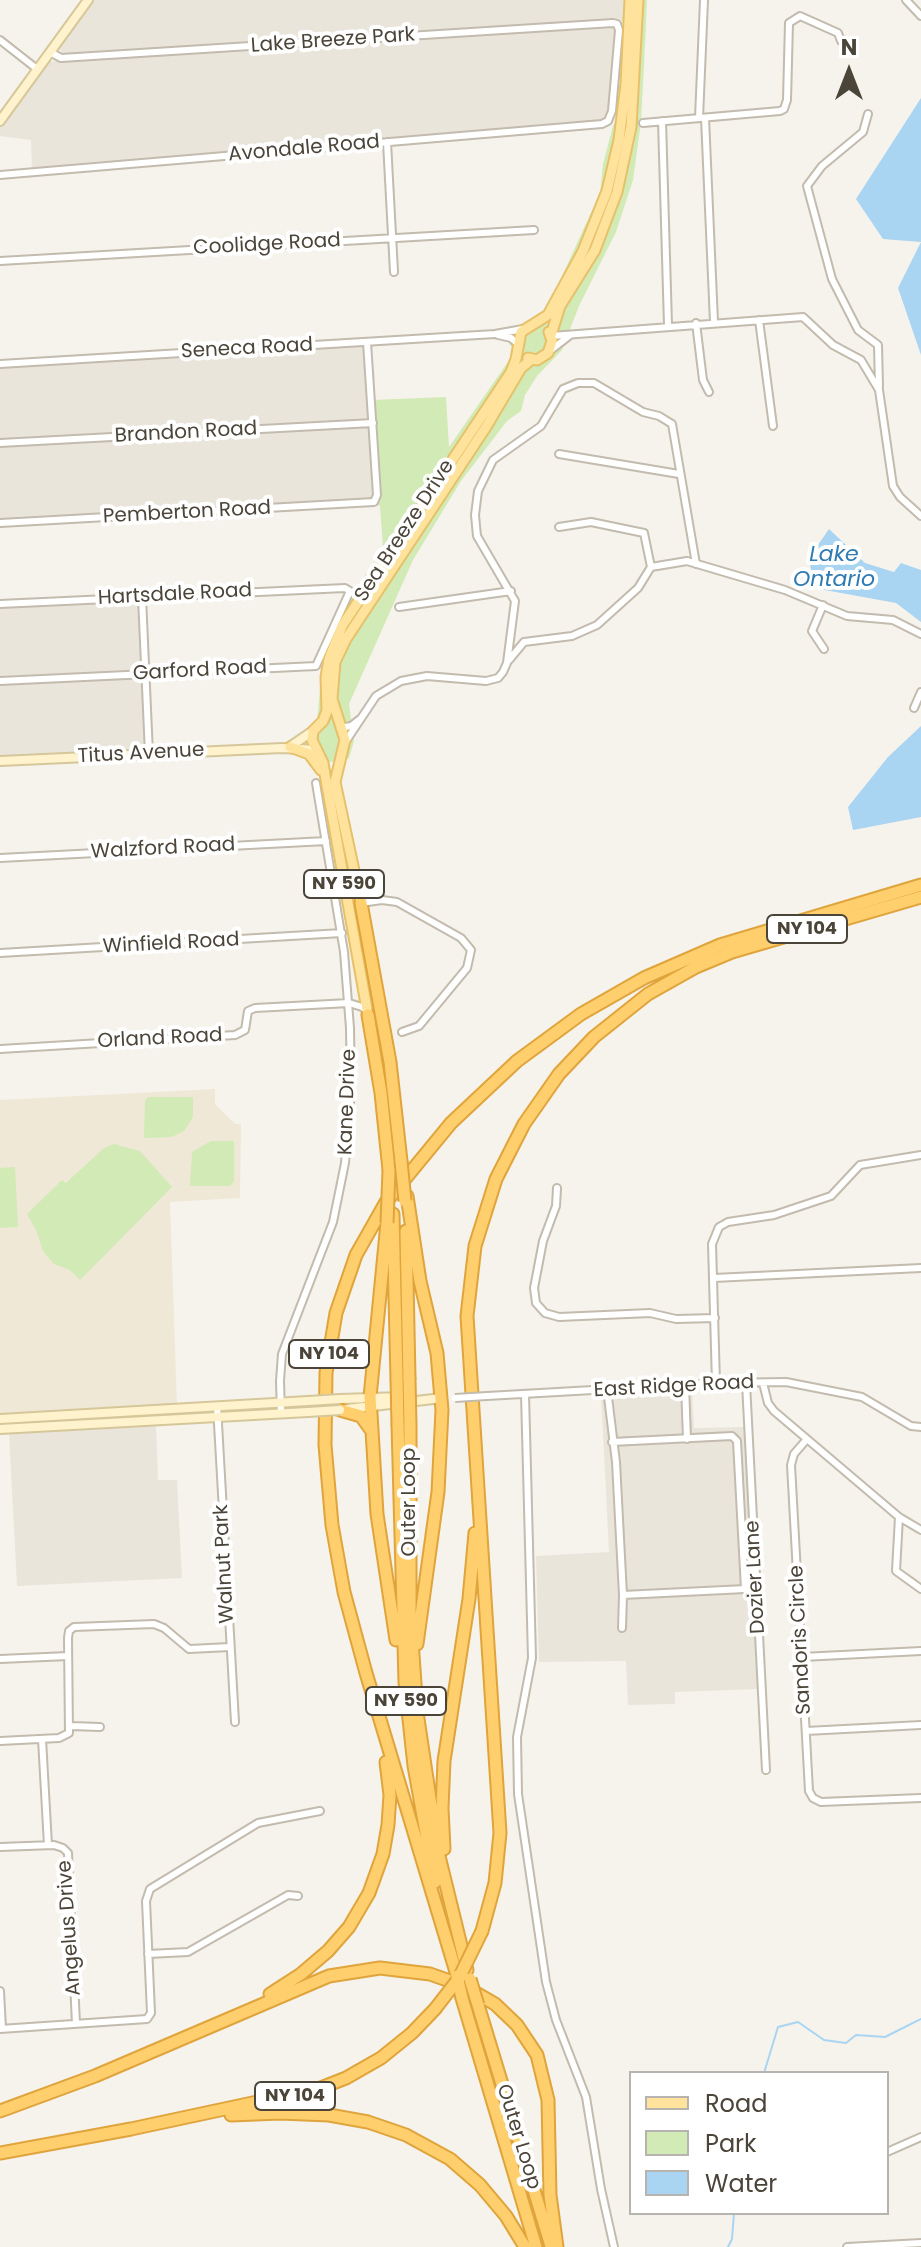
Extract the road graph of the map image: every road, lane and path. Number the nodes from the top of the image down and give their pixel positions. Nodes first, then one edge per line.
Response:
1 (88, 0) edge
2 (630, 0) edge
3 (638, 0) edge
4 (704, 0) edge
5 (906, 0) edge
6 (921, 16) edge
7 (0, 40) edge
8 (841, 41) dead end
9 (50, 52) junction
10 (37, 69) junction
11 (868, 114) dead end
12 (702, 118) junction
13 (0, 121) edge
14 (608, 121) joint
15 (662, 121) junction
16 (643, 123) dead end
17 (387, 142) junction
18 (0, 175) edge
19 (534, 230) dead end
20 (392, 238) junction
21 (0, 261) edge
22 (394, 272) dead end
23 (759, 320) junction
24 (714, 322) junction
25 (696, 323) junction
26 (668, 325) junction
27 (531, 326) junction
28 (495, 334) junction
29 (572, 334) junction
30 (551, 335) junction
31 (367, 342) junction
32 (518, 345) junction
33 (551, 350) junction
34 (532, 359) junction
35 (0, 364) edge
36 (879, 390) junction
37 (709, 392) dead end
38 (373, 423) junction
39 (773, 426) dead end
40 (0, 443) edge
41 (559, 454) dead end
42 (679, 474) junction
43 (921, 516) edge
44 (0, 523) edge
45 (559, 527) dead end
46 (696, 564) junction
47 (651, 567) junction
48 (349, 589) joint
49 (511, 591) junction
50 (142, 597) junction
51 (0, 604) edge
52 (823, 605) junction
53 (399, 607) dead end
54 (921, 634) edge
55 (824, 649) dead end
56 (507, 663) junction
57 (146, 674) junction
58 (0, 681) edge
59 (921, 692) edge
60 (914, 708) dead end
61 (366, 713) junction
62 (340, 727) junction
63 (316, 728) junction
64 (344, 746) junction
65 (286, 748) junction
66 (317, 752) junction
67 (149, 754) junction
68 (0, 761) edge
69 (321, 782) junction
70 (326, 841) junction
71 (0, 858) edge
72 (921, 885) edge
73 (921, 897) edge
74 (361, 903) junction
75 (342, 933) junction
76 (0, 953) edge
77 (363, 987) junction
78 (349, 1003) junction
79 (368, 1015) junction
80 (402, 1032) dead end
81 (0, 1049) edge
82 (921, 1155) edge
83 (557, 1188) dead end
84 (406, 1198) junction
85 (390, 1218) junction
86 (921, 1268) edge
87 (714, 1278) junction
88 (715, 1318) junction
89 (403, 1378) junction
90 (716, 1383) junction
91 (746, 1383) junction
92 (763, 1383) junction
93 (685, 1385) junction
94 (607, 1389) junction
95 (525, 1394) junction
96 (442, 1398) junction
97 (281, 1402) junction
98 (371, 1402) junction
99 (340, 1404) junction
100 (217, 1406) junction
101 (281, 1413) junction
102 (218, 1417) junction
103 (0, 1419) edge
104 (404, 1425) junction
105 (921, 1427) edge
106 (0, 1429) edge
107 (372, 1438) junction
108 (687, 1439) junction
109 (807, 1439) junction
110 (612, 1442) junction
111 (476, 1458) junction
112 (899, 1517) junction
113 (921, 1530) edge
114 (921, 1589) edge
115 (623, 1595) junction
116 (622, 1628) dead end
117 (230, 1647) junction
118 (921, 1651) edge
119 (68, 1656) junction
120 (802, 1657) junction
121 (0, 1659) edge
122 (366, 1673) junction
123 (415, 1693) junction
124 (408, 1719) junction
125 (235, 1722) dead end
126 (921, 1725) edge
127 (71, 1726) junction
128 (100, 1727) dead end
129 (806, 1731) junction
130 (42, 1739) junction
131 (0, 1741) edge
132 (766, 1770) dead end
133 (921, 1798) edge
134 (320, 1811) dead end
135 (48, 1845) junction
136 (0, 1847) edge
137 (298, 1896) dead end
138 (459, 1940) junction
139 (148, 1954) junction
140 (456, 1972) junction
141 (0, 1991) edge
142 (76, 2024) junction
143 (1, 2029) edge
144 (187, 2036) junction
145 (0, 2111) edge
146 (131, 2129) junction
147 (921, 2137) edge
148 (889, 2151) edge
149 (0, 2153) edge
150 (921, 2243) edge
151 (525, 2247) edge
152 (536, 2247) edge
153 (551, 2247) edge
154 (557, 2247) edge
155 (614, 2247) edge
156 (847, 2247) edge

1 - 9 main road
2 - 27 main road
3 - 30 main road
4 - 12 street
5 - 6 street
7 - 10 street
8 - 12 street
9 - 10 main road
9 - 14 street, Lake Breeze Park
10 - 13 main road
11 - 36 street
12 - 15 street
12 - 24 street
14 - 17 street, Avondale Road
15 - 16 street
15 - 26 street
17 - 18 street, Avondale Road
17 - 20 street
19 - 20 street, Coolidge Road
20 - 21 street, Coolidge Road
20 - 22 street
23 - 24 street
23 - 36 street
23 - 39 street
24 - 25 street
25 - 26 street
25 - 37 street
26 - 29 street
27 - 28 street, Seneca Road
27 - 30 main road
27 - 32 main road
28 - 31 street, Seneca Road
28 - 32 street, Seneca Road
29 - 30 street
29 - 33 street
30 - 33 main road
31 - 35 street, Seneca Road
31 - 38 street
32 - 34 main road
32 - 63 main road, Sea Breeze Drive
33 - 34 main road
34 - 62 main road, Sea Breeze Drive
36 - 43 street
38 - 40 street, Brandon Road
38 - 44 street, Pemberton Road
41 - 42 street
42 - 46 street
42 - 49 street
45 - 47 street
46 - 47 street
46 - 52 street
47 - 56 street
48 - 50 street, Hartsdale Road
48 - 57 street, Garford Road
49 - 53 street
49 - 56 street
50 - 51 street, Hartsdale Road
50 - 57 street
52 - 54 street
52 - 55 street
56 - 61 street
57 - 58 street, Garford Road
57 - 67 street
59 - 60 street
61 - 62 street
61 - 64 street
62 - 63 main road
62 - 64 main road
63 - 65 main road, Titus Avenue
63 - 66 main road
64 - 66 main road
64 - 74 main road, Outer Loop / NY 590
65 - 66 main road, Titus Avenue
65 - 67 main road, Titus Avenue
65 - 69 main road
66 - 69 main road, NY 590
67 - 68 main road, Titus Avenue
69 - 70 street, Kane Drive
69 - 77 main road, NY 590
70 - 71 street, Walzford Road
70 - 75 street, Kane Drive
72 - 122 highway, NY 104
73 - 111 highway, NY 104
74 - 80 street
74 - 84 highway, Outer Loop / NY 590, bridge
75 - 76 street, Winfield Road
75 - 78 street, Kane Drive
77 - 78 street
77 - 79 main road, NY 590
78 - 79 street
78 - 81 street, Orland Road
78 - 97 street, Kane Drive
79 - 85 highway, NY 590, bridge
82 - 87 street
83 - 88 street
84 - 89 highway, Outer Loop / NY 590
84 - 96 highway
85 - 89 highway, Outer Loop / NY 590
85 - 98 highway
86 - 87 street
87 - 88 street
88 - 90 street
89 - 104 highway, Outer Loop / NY 590, bridge
90 - 91 street, East Ridge Road
90 - 93 street, East Ridge Road
91 - 92 street, East Ridge Road
91 - 132 street, Dozier Lane
92 - 105 street, East Ridge Road
92 - 109 street
93 - 94 street, East Ridge Road
93 - 108 street
94 - 95 street, East Ridge Road
94 - 110 street
95 - 96 street, East Ridge Road, bridge
95 - 155 street
96 - 98 main road, East Ridge Road
96 - 123 highway
97 - 99 main road, East Ridge Road, bridge
97 - 100 main road, East Ridge Road
97 - 101 street, Kane Drive
98 - 99 main road, East Ridge Road
98 - 107 highway
99 - 101 main road, East Ridge Road, bridge
99 - 107 highway
100 - 102 street, Walnut Park
100 - 103 main road, East Ridge Road
101 - 102 main road, East Ridge Road
102 - 106 main road, East Ridge Road
102 - 117 street, Walnut Park
104 - 123 highway, Outer Loop / NY 590
104 - 124 highway, Outer Loop / NY 590
107 - 124 highway
108 - 110 street
108 - 115 street
109 - 112 street
109 - 120 street, Sandoris Circle
110 - 115 street
111 - 138 highway
111 - 146 highway, NY 104, bridge
112 - 113 street
112 - 114 street
115 - 116 street
117 - 119 street
117 - 125 street, Walnut Park
118 - 120 street
119 - 121 street
119 - 127 street
120 - 129 street, Sandoris Circle
122 - 140 highway
122 - 144 highway, NY 104
123 - 138 highway, Outer Loop / NY 590
124 - 140 highway, Outer Loop / NY 590
126 - 129 street, Sandoris Circle
127 - 128 street
127 - 130 street
129 - 133 street
130 - 131 street
130 - 135 street
134 - 139 street
135 - 136 street, Angelus Drive
135 - 142 street, Angelus Drive
137 - 139 street
138 - 153 highway, Outer Loop / NY 590, bridge
139 - 142 street
140 - 152 highway, Outer Loop / NY 590, bridge
141 - 143 street
142 - 143 street
144 - 145 highway, NY 104
144 - 154 highway
146 - 149 highway, NY 104
146 - 151 highway
147 - 148 street
150 - 156 street

